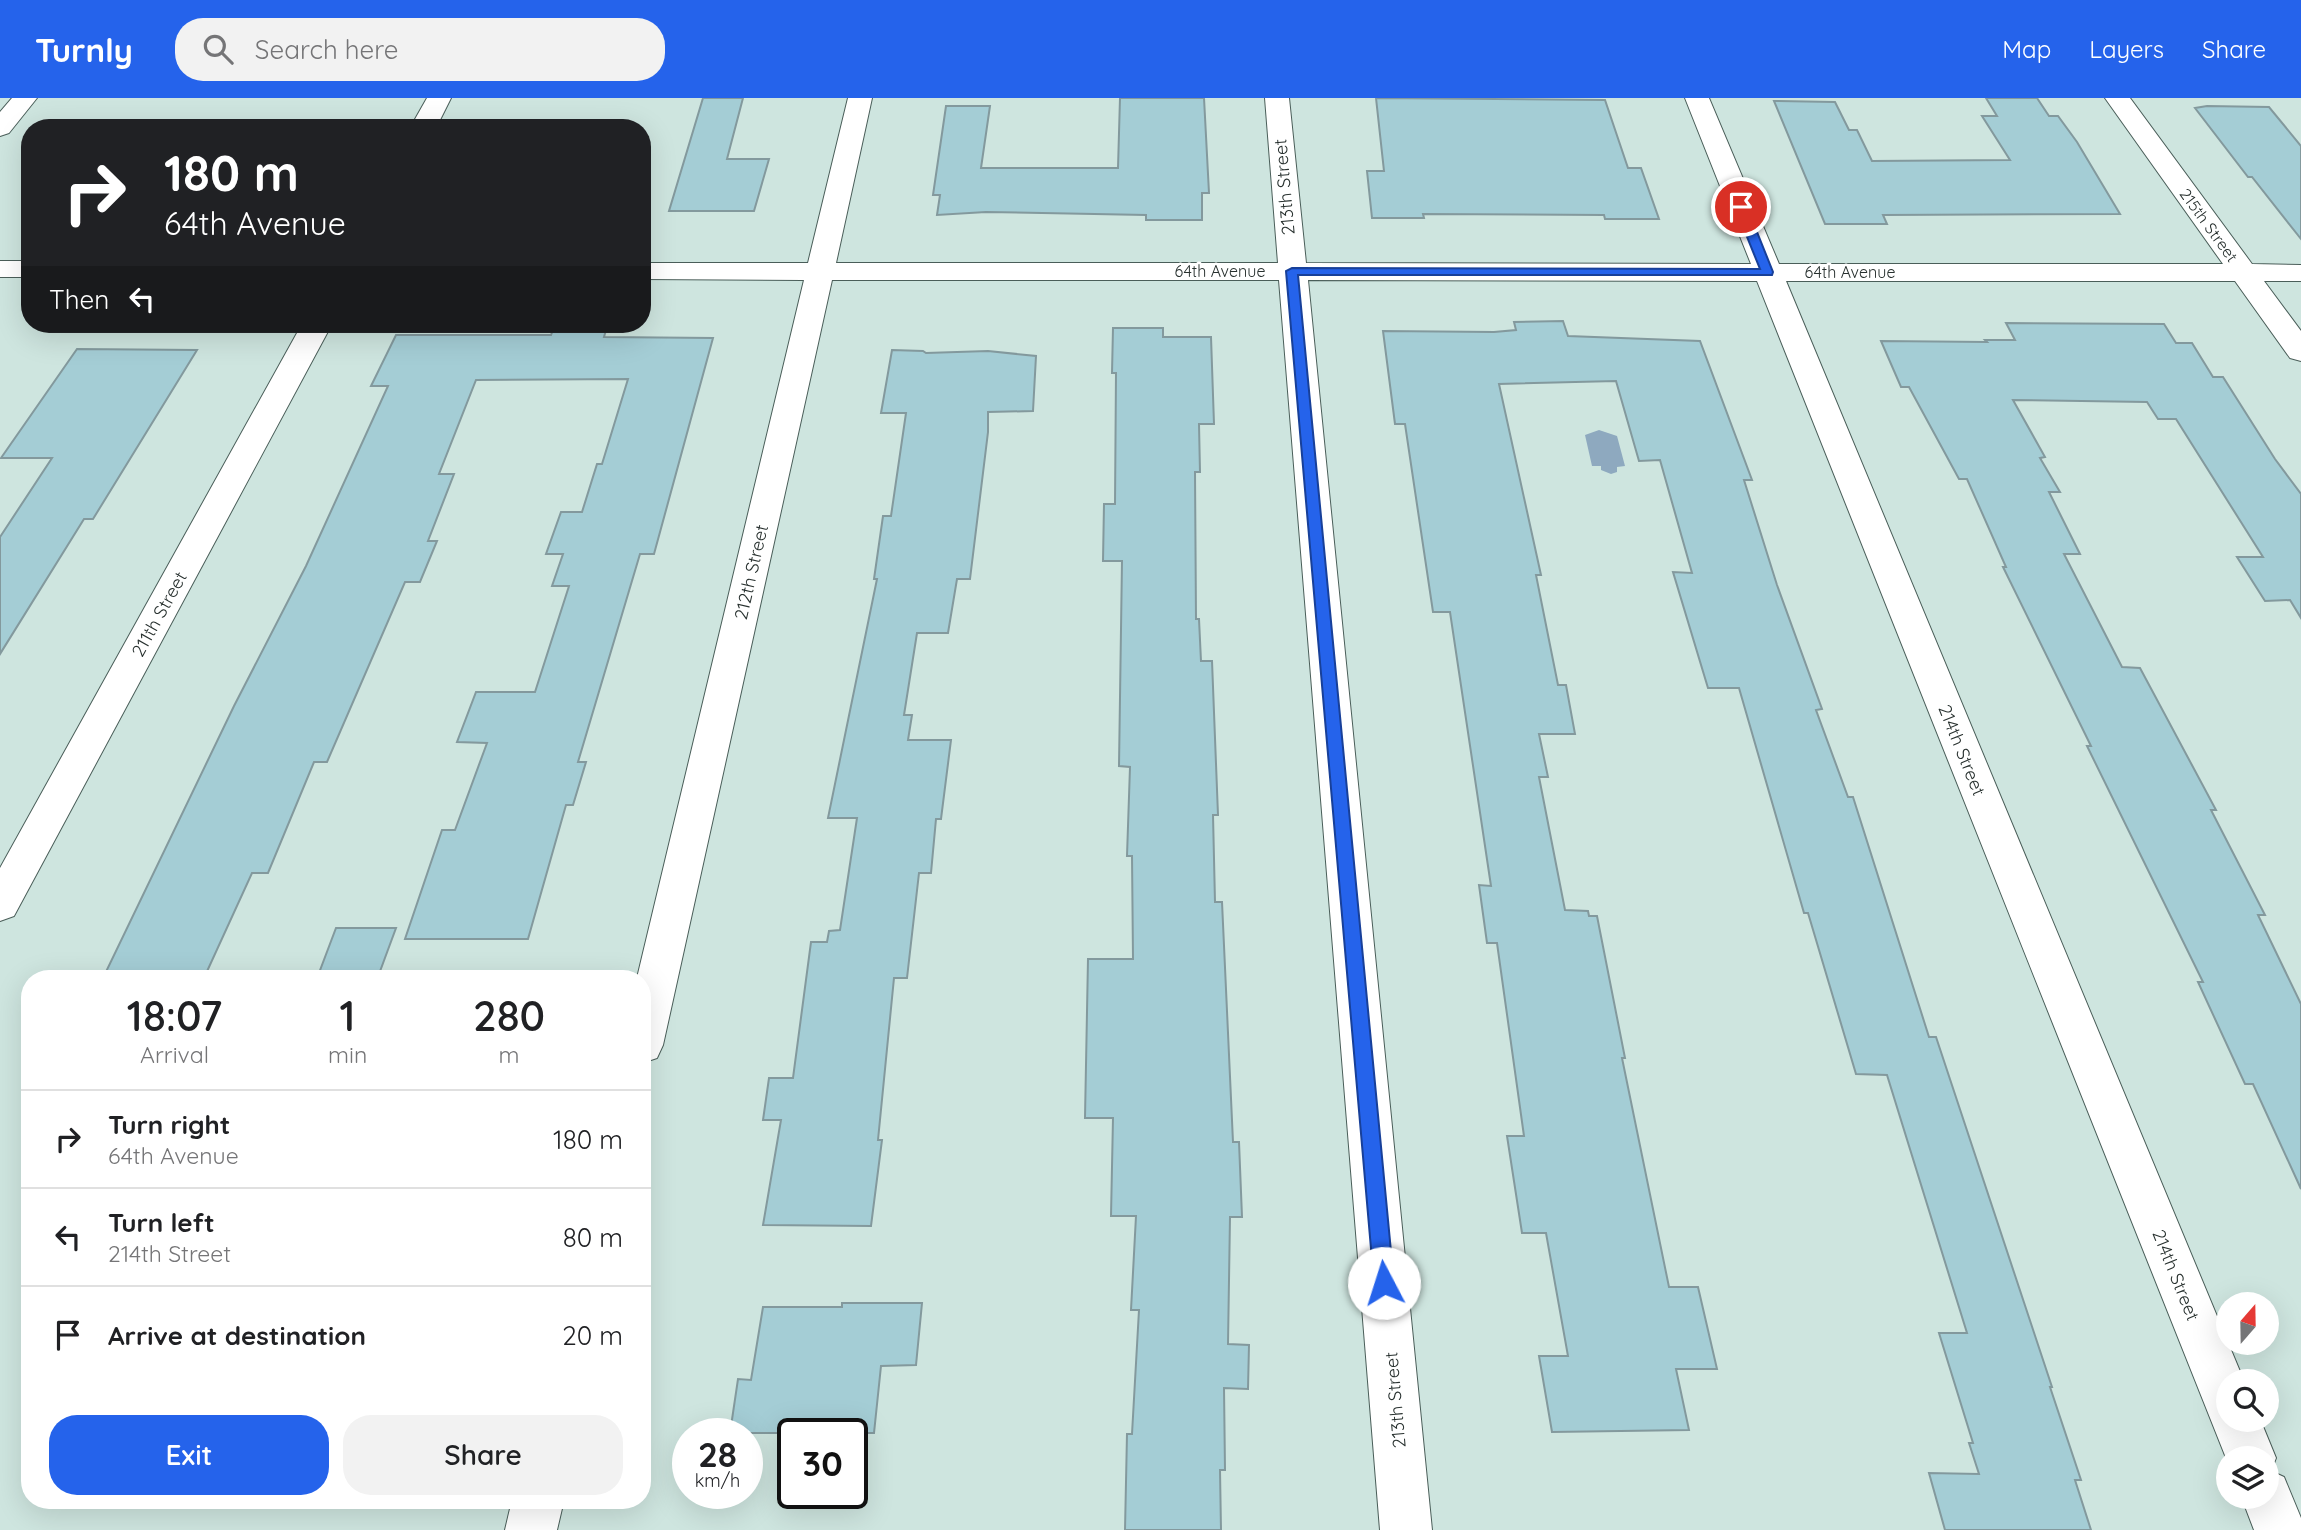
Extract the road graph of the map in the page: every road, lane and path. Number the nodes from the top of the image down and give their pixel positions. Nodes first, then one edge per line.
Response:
1 (25, 98) edge
2 (439, 98) edge
3 (860, 98) edge
4 (1276, 98) edge
5 (1697, 98) edge
6 (2117, 98) edge
7 (428, 119) edge
8 (0, 128) edge
9 (0, 269) edge
10 (21, 269) edge
11 (651, 271) edge
12 (820, 271) junction
13 (1292, 271) junction
14 (1768, 272) junction
15 (2244, 273) junction
16 (2301, 273) edge
17 (312, 333) edge
18 (2301, 352) edge
19 (0, 905) edge
20 (651, 1006) edge
21 (2216, 1372) edge
22 (536, 1509) edge
23 (2272, 1509) edge
24 (531, 1530) edge
25 (1406, 1530) edge
26 (2280, 1530) edge

1 - 8 street
2 - 7 street
3 - 12 street, 212th Street
4 - 13 street, 213th Street
5 - 14 street, 214th Street
6 - 15 street, 215th Street
9 - 10 street
11 - 12 street, 64th Avenue
12 - 13 street, 64th Avenue
12 - 20 street, 212th Street
13 - 14 street, 64th Avenue
13 - 25 street, 213th Street
14 - 15 street, 64th Avenue
14 - 21 street, 214th Street
15 - 16 street, 64th Avenue
15 - 18 street, 215th Street
17 - 19 street, 211th Street
22 - 24 street
23 - 26 street

